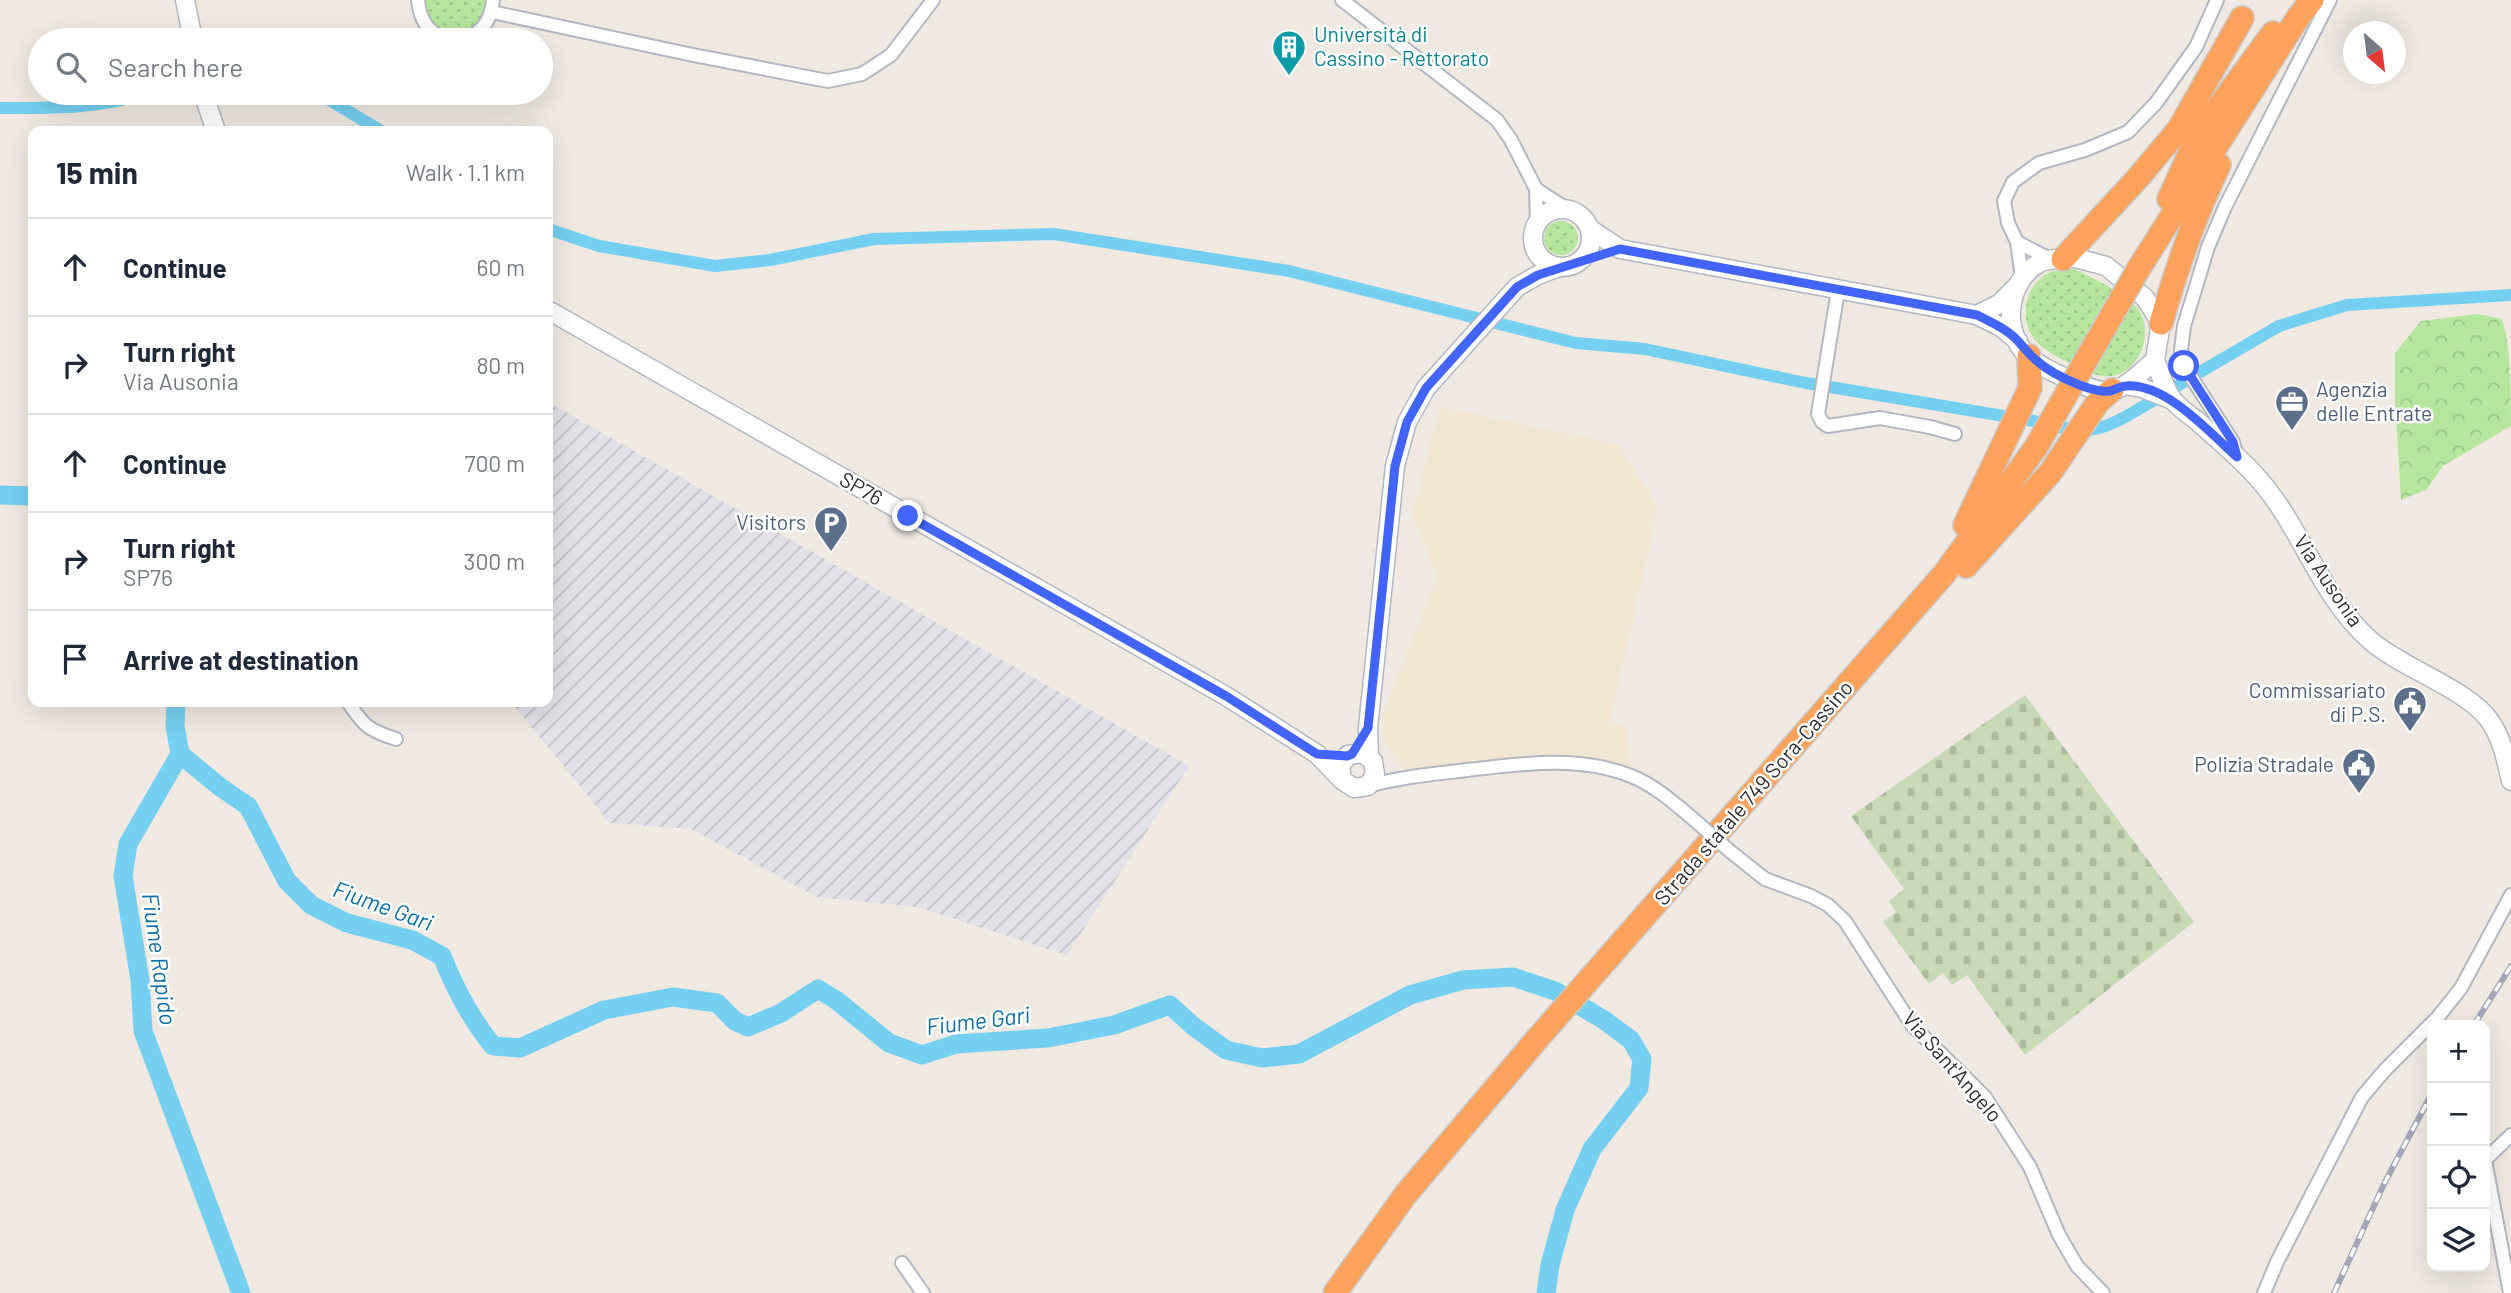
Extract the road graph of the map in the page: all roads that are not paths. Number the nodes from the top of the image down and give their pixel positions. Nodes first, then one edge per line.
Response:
1 (186, 0) edge
2 (418, 0) edge
3 (933, 0) edge
4 (1342, 0) edge
5 (2217, 0) edge
6 (2299, 0) edge
7 (2312, 0) edge
8 (2330, 0) edge
9 (493, 6) edge
10 (2246, 9) edge
11 (191, 28) edge
12 (428, 28) edge
13 (483, 28) edge
14 (2284, 41) junction
15 (207, 105) edge
16 (214, 126) edge
17 (2190, 153) junction
18 (1536, 189) junction
19 (1565, 208) junction
20 (1537, 222) junction
21 (1590, 229) junction
22 (2017, 242) junction
23 (1533, 245) junction
24 (1620, 249) junction
25 (2058, 260) junction
26 (1581, 261) junction
27 (1559, 267) junction
28 (2138, 268) junction
29 (2019, 282) junction
30 (1517, 287) junction
31 (1838, 290) junction
32 (553, 313) edge
33 (1977, 315) junction
34 (2161, 323) junction
35 (2023, 349) junction
36 (2155, 360) junction
37 (2119, 388) junction
38 (2173, 400) junction
39 (1955, 434) dead end
40 (2237, 457) junction
41 (1893, 636) junction
42 (351, 707) edge
43 (396, 739) dead end
44 (1317, 754) junction
45 (1361, 758) junction
46 (1398, 778) junction
47 (1342, 780) junction
48 (2511, 781) edge
49 (1367, 786) junction
50 (2511, 895) edge
51 (2511, 1135) edge
52 (902, 1263) dead end
53 (923, 1293) edge
54 (1335, 1293) edge
55 (2103, 1293) edge
56 (2264, 1293) edge
57 (2510, 1293) edge

1 - 11 street
2 - 12 street
3 - 9 street
4 - 18 street
5 - 22 street
6 - 17 highway, Strada statale 749 Sora-Cassino
7 - 14 highway, Strada statale 749 Sora-Cassino
8 - 40 street
9 - 13 street
10 - 17 highway
10 - 25 highway
14 - 28 highway, Strada statale 749 Sora-Cassino
14 - 34 highway
15 - 16 street
17 - 28 highway, Strada statale 749 Sora-Cassino
18 - 19 street
18 - 20 street
19 - 20 street
19 - 21 street
20 - 23 street
21 - 24 street
21 - 26 street
22 - 25 street
22 - 29 street
23 - 27 street
23 - 30 street
24 - 26 street
24 - 31 street
25 - 29 street
25 - 34 street
26 - 27 street
27 - 30 street
28 - 41 highway, Strada statale 749 Sora-Cassino, bridge
29 - 33 street
29 - 35 street
30 - 45 street
31 - 33 street
31 - 39 street
32 - 44 street, SP76
33 - 35 street
34 - 36 street
35 - 37 street
35 - 41 highway
36 - 37 street
36 - 38 street, Via Ausonia
37 - 38 street, Via Ausonia
37 - 41 highway
38 - 40 street, Via Ausonia
40 - 48 street, Via Ausonia
41 - 54 highway, Strada statale 749 Sora-Cassino
42 - 43 street
44 - 45 street, SP76
44 - 47 street, SP76
45 - 46 street
45 - 47 street
45 - 49 street
46 - 49 street, Via Sant'Angelo
46 - 55 street, Via Sant'Angelo, bridge
47 - 49 street
50 - 56 street
51 - 57 street
52 - 53 street

